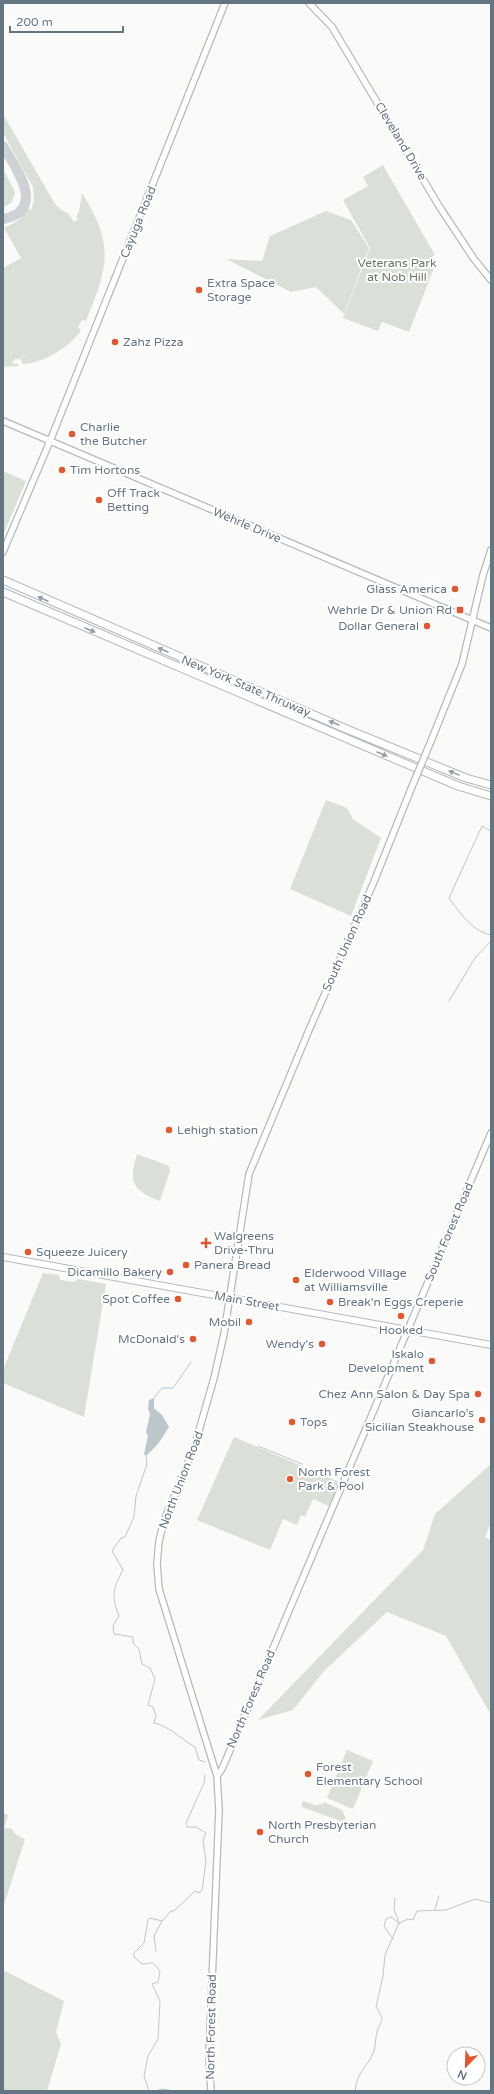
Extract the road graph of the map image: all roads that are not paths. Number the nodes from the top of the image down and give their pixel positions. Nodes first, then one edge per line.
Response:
1 (225, 3) edge
2 (309, 3) edge
3 (491, 280) edge
4 (3, 421) edge
5 (50, 441) junction
6 (491, 550) edge
7 (3, 552) edge
8 (3, 580) edge
9 (3, 592) edge
10 (473, 620) junction
11 (491, 628) edge
12 (491, 785) edge
13 (491, 796) edge
14 (491, 1133) edge
15 (3, 1257) edge
16 (230, 1298) junction
17 (407, 1330) junction
18 (491, 1345) edge
19 (217, 1776) junction
20 (211, 2091) edge

1 - 5 main road, Cayuga Road
2 - 3 main road, Cleveland Drive
4 - 5 main road, Wehrle Drive
5 - 7 main road, Cayuga Road
5 - 10 main road, Wehrle Drive
6 - 10 main road, South Union Road
12 -> 8 highway, New York State Thruway
9 -> 13 highway, New York State Thruway
10 - 11 main road, Wehrle Drive
10 - 16 main road, South Union Road, bridge
14 - 17 main road, South Forest Road
15 - 16 main road, Main Street
16 - 17 main road, Main Street
16 - 19 main road, North Union Road
17 - 18 main road, Main Street
17 - 19 main road, North Forest Road
19 - 20 main road, North Forest Road

